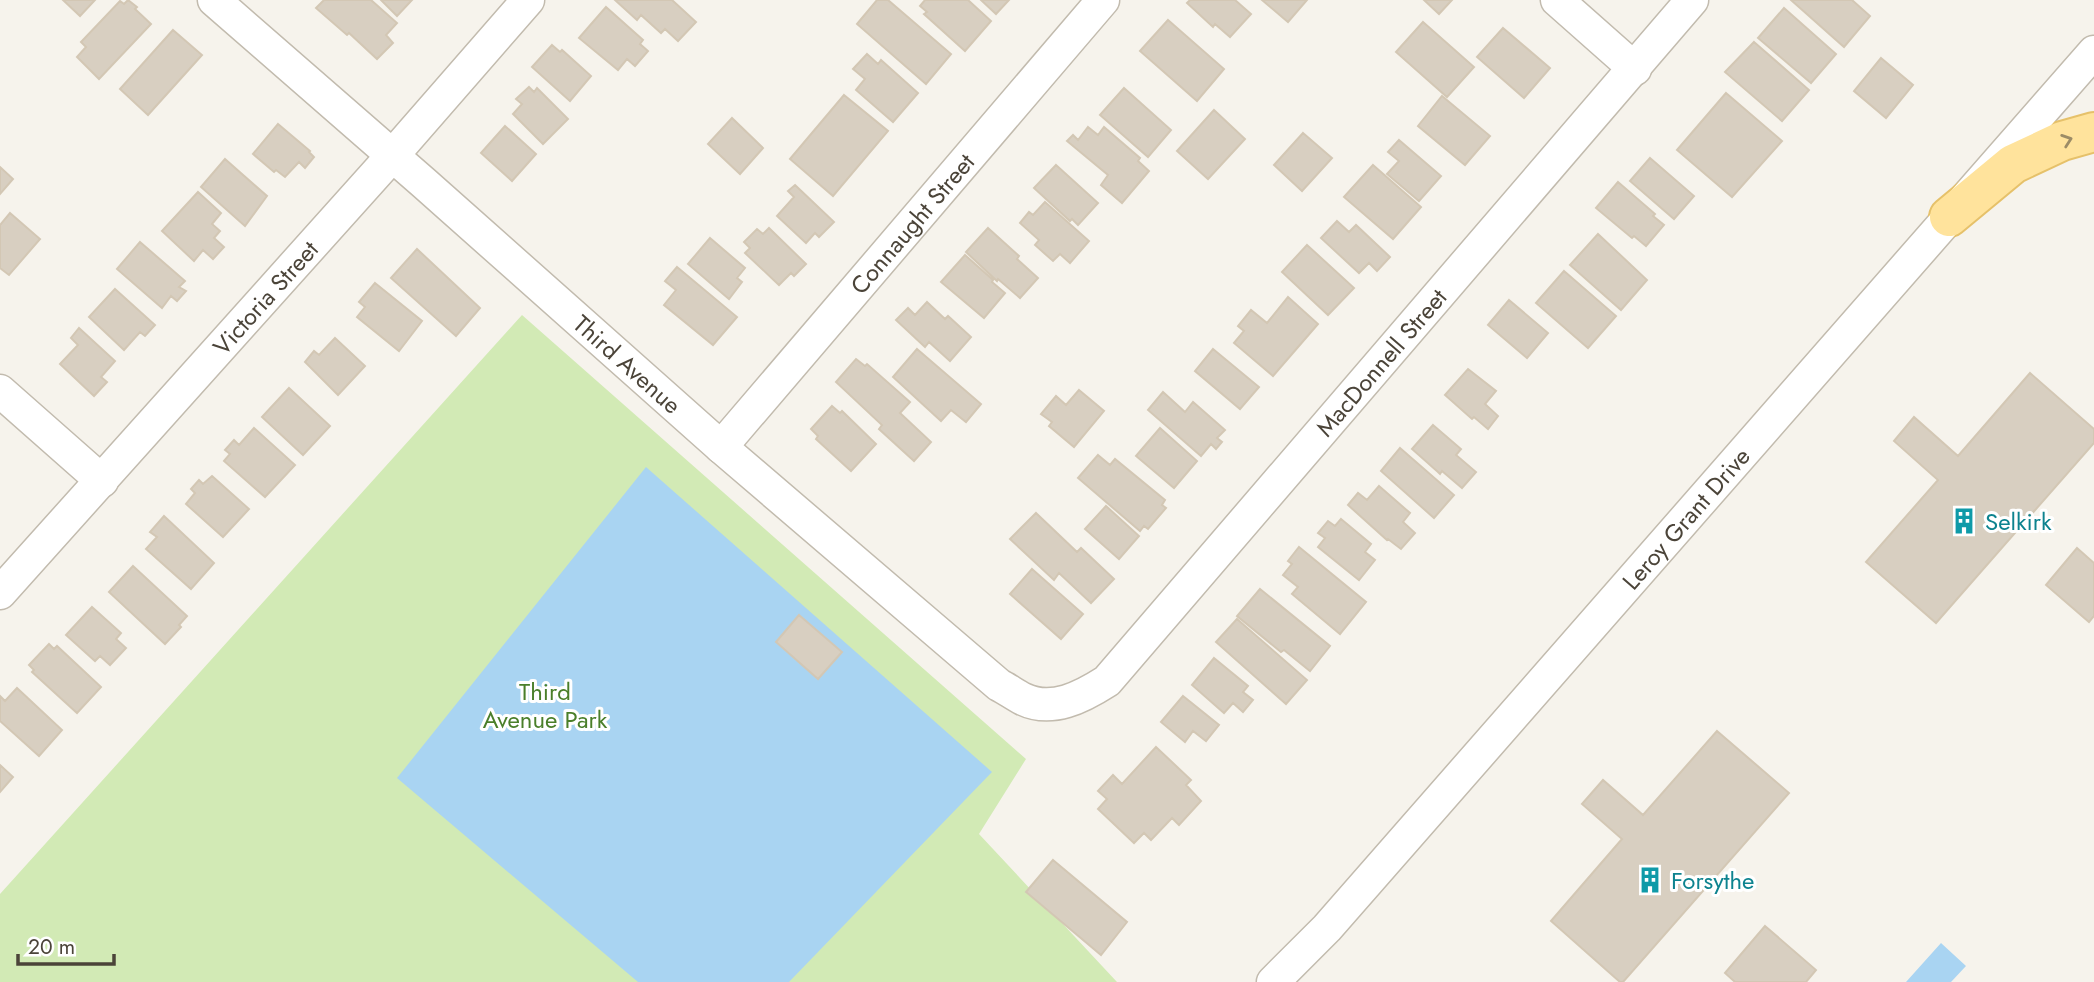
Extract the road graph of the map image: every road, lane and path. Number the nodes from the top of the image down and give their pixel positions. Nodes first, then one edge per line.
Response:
1 (214, 0) edge
2 (528, 0) edge
3 (1103, 0) edge
4 (1557, 0) edge
5 (1692, 0) edge
6 (2094, 52) edge
7 (1635, 69) junction
8 (2094, 132) edge
9 (392, 156) junction
10 (1949, 217) junction
11 (0, 391) edge
12 (721, 447) junction
13 (102, 481) junction
14 (0, 593) edge
15 (1054, 705) joint
16 (1273, 982) edge

1 - 9 street, Third Avenue
2 - 9 street, Victoria Street
3 - 12 street, Connaught Street
4 - 7 street
5 - 7 street, MacDonnell Street
6 - 10 street, Leroy Grant Drive
7 - 15 street, MacDonnell Street
10 -> 8 main road
9 - 12 street, Third Avenue
9 - 13 street, Victoria Street
10 - 16 street, Leroy Grant Drive
11 - 13 street
12 - 15 street, Third Avenue
13 - 14 street, Victoria Street

